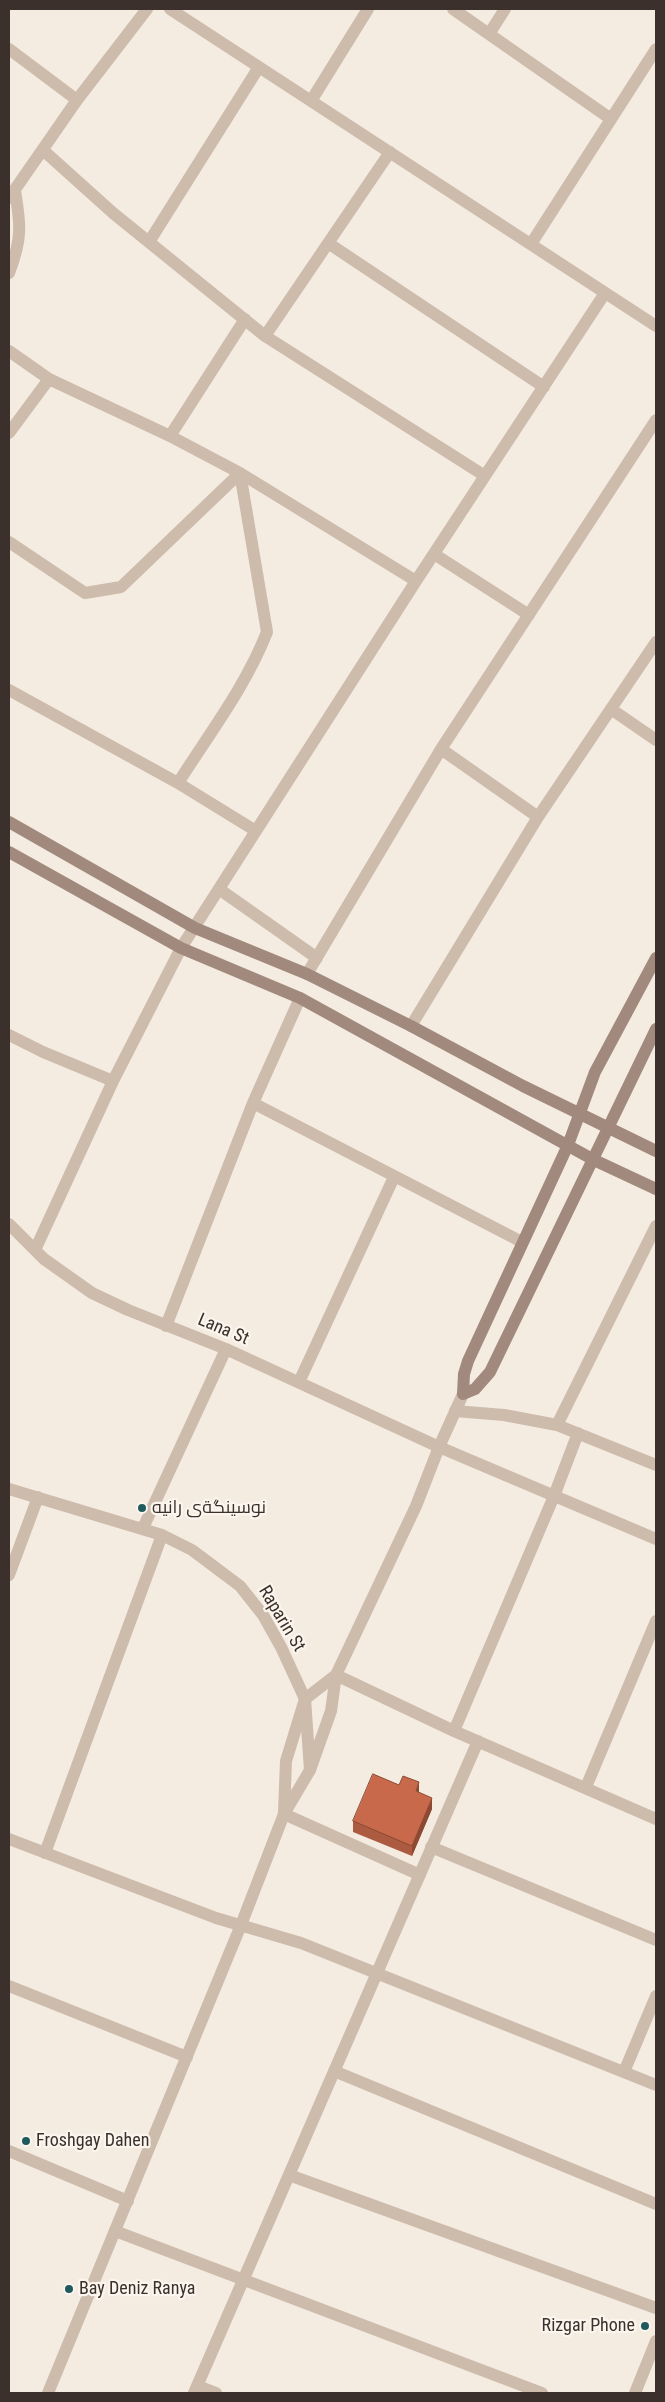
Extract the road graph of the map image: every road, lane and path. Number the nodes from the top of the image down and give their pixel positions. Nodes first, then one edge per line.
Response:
1 (147, 9) edge
2 (170, 9) edge
3 (368, 9) edge
4 (453, 9) edge
5 (505, 9) edge
6 (190, 14) edge
7 (489, 34) junction
8 (9, 49) edge
9 (656, 49) edge
10 (259, 67) junction
11 (77, 100) junction
12 (311, 101) junction
13 (611, 119) junction
14 (44, 151) junction
15 (390, 152) junction
16 (12, 195) edge
17 (149, 242) junction
18 (328, 243) junction
19 (531, 244) junction
20 (9, 273) edge
21 (605, 293) junction
22 (245, 320) junction
23 (656, 326) edge
24 (265, 336) junction
25 (9, 351) edge
26 (49, 378) junction
27 (544, 387) junction
28 (656, 420) edge
29 (9, 433) edge
30 (170, 436) junction
31 (240, 473) junction
32 (485, 476) junction
33 (9, 542) edge
34 (434, 554) junction
35 (416, 581) junction
36 (529, 615) junction
37 (656, 642) edge
38 (9, 690) edge
39 (611, 709) junction
40 (656, 740) edge
41 (441, 750) junction
42 (178, 783) junction
43 (538, 817) junction
44 (9, 822) edge
45 (256, 831) junction
46 (9, 852) edge
47 (219, 889) junction
48 (195, 928) junction
49 (181, 948) junction
50 (317, 958) junction
51 (656, 958) edge
52 (307, 974) junction
53 (300, 998) junction
54 (411, 1026) junction
55 (656, 1029) edge
56 (9, 1034) edge
57 (113, 1081) junction
58 (252, 1103) junction
59 (578, 1113) junction
60 (607, 1126) junction
61 (568, 1145) junction
62 (656, 1151) edge
63 (594, 1160) junction
64 (394, 1177) junction
65 (656, 1189) edge
66 (9, 1224) edge
67 (656, 1226) edge
68 (522, 1242) junction
69 (35, 1250) junction
70 (166, 1326) junction
71 (226, 1350) junction
72 (299, 1382) junction
73 (463, 1394) junction
74 (455, 1411) junction
75 (557, 1425) junction
76 (578, 1433) junction
77 (439, 1447) junction
78 (656, 1465) edge
79 (9, 1489) edge
80 (554, 1496) junction
81 (38, 1497) junction
82 (143, 1528) junction
83 (162, 1535) junction
84 (656, 1539) edge
85 (9, 1575) edge
86 (656, 1621) edge
87 (336, 1675) junction
88 (305, 1699) junction
89 (454, 1731) junction
90 (478, 1741) junction
91 (310, 1770) junction
92 (586, 1787) junction
93 (284, 1814) junction
94 (656, 1819) edge
95 (9, 1839) edge
96 (431, 1847) junction
97 (45, 1853) junction
98 (420, 1875) junction
99 (241, 1925) junction
100 (656, 1940) edge
101 (376, 1974) junction
102 (9, 1986) edge
103 (656, 1996) edge
104 (187, 2057) junction
105 (334, 2070) junction
106 (624, 2072) junction
107 (656, 2085) edge
108 (9, 2150) edge
109 (289, 2175) junction
110 (128, 2201) junction
111 (656, 2204) edge
112 (115, 2231) junction
113 (243, 2280) junction
114 (656, 2308) edge
115 (656, 2342) edge
116 (513, 2388) edge
117 (196, 2390) edge
118 (48, 2393) edge
119 (216, 2393) edge
120 (542, 2393) edge
121 (635, 2393) edge

1 - 11 street
2 - 6 street
3 - 12 street
4 - 7 street
5 - 7 street
6 - 10 street
7 - 13 street
8 - 11 street
9 - 13 street
10 - 12 street
10 - 17 street
11 - 14 street
12 - 15 street
13 - 19 street
14 - 16 street
14 - 17 street
15 - 18 street
15 - 19 street
16 - 20 street
17 - 22 street
18 - 24 street
18 - 27 street
19 - 21 street
21 - 23 street
21 - 27 street
22 - 24 street
22 - 30 street
24 - 32 street
25 - 26 street
26 - 29 street
26 - 30 street
27 - 32 street
28 - 36 street
30 - 31 street
31 - 33 street
31 - 35 street
31 - 42 street
32 - 34 street
34 - 35 street
34 - 36 street
35 - 45 street
36 - 41 street
37 - 39 street
38 - 42 street
39 - 40 street
39 - 43 street
41 - 43 street
41 - 50 street
42 - 45 street
43 - 54 street
44 - 48 main road
45 - 47 street
46 - 49 main road
47 - 48 street
47 - 50 street
48 - 49 street
48 - 52 main road
49 - 53 main road
49 - 57 street
50 - 52 street
51 - 59 main road
52 - 54 main road
53 - 58 street
53 - 61 main road
54 - 59 main road
55 - 60 main road
56 - 57 street
57 - 69 street
58 - 64 street
58 - 70 street
59 - 60 main road
59 - 61 main road
60 - 62 main road
60 - 63 main road
61 - 63 main road
61 - 68 main road
63 - 65 main road
63 - 73 main road
64 - 68 street
64 - 72 street
66 - 69 street, Lana St
67 - 75 street
68 - 73 main road
69 - 70 street, Lana St
70 - 71 street, Lana St
71 - 72 street, Lana St
71 - 82 street
72 - 77 street, Lana St
73 - 74 street
74 - 75 street
74 - 77 street
75 - 76 street
76 - 78 street
76 - 80 street
77 - 80 street, Lana St
77 - 87 street
79 - 81 street, Raparin St
80 - 84 street, Lana St
80 - 89 street
81 - 82 street, Raparin St
81 - 85 street
82 - 83 street, Raparin St
83 - 88 street, Raparin St
83 - 97 street
86 - 92 street
87 - 88 street
87 - 89 street
87 - 91 street
88 - 91 street, Raparin St
88 - 93 street
89 - 90 street
90 - 92 street
90 - 96 street
91 - 93 street
92 - 94 street
93 - 98 street
93 - 99 street
95 - 97 street
96 - 98 street
96 - 100 street
97 - 99 street
98 - 101 street
99 - 101 street
99 - 104 street
101 - 105 street
101 - 106 street
102 - 104 street
103 - 106 street
104 - 110 street
105 - 109 street
105 - 111 street
106 - 107 street
108 - 110 street
109 - 113 street
109 - 114 street
110 - 112 street
112 - 113 street
112 - 118 street
113 - 116 street
113 - 117 street
115 - 121 street
116 - 120 street
117 - 119 street

